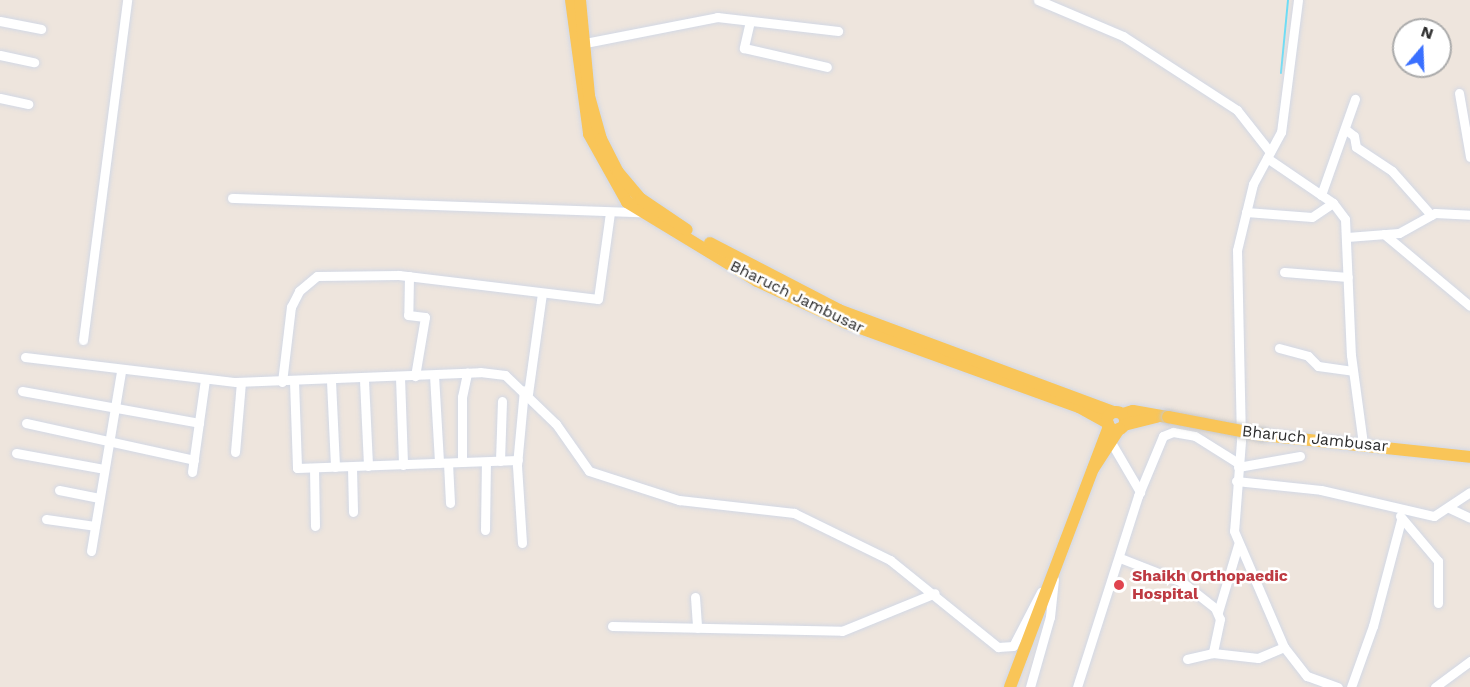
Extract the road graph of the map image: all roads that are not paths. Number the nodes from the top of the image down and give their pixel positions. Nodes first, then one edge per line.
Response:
1 (127, 0) edge
2 (571, 0) edge
3 (580, 0) edge
4 (1038, 0) edge
5 (1298, 0) edge
6 (0, 21) edge
7 (750, 21) junction
8 (40, 29) dead end
9 (838, 31) dead end
10 (580, 44) junction
11 (0, 55) edge
12 (34, 62) dead end
13 (827, 67) dead end
14 (1459, 93) dead end
15 (0, 98) edge
16 (1355, 99) dead end
17 (28, 104) dead end
18 (1345, 129) junction
19 (1468, 133) edge
20 (1269, 155) junction
21 (1470, 157) edge
22 (1322, 195) junction
23 (232, 198) dead end
24 (633, 198) junction
25 (1333, 203) junction
26 (610, 212) junction
27 (643, 212) junction
28 (1246, 212) junction
29 (1431, 215) junction
30 (1469, 217) edge
31 (1384, 234) junction
32 (1347, 237) junction
33 (1284, 272) dead end
34 (409, 276) junction
35 (1348, 277) junction
36 (542, 293) junction
37 (1470, 306) edge
38 (83, 340) dead end
39 (1279, 348) dead end
40 (25, 357) dead end
41 (122, 371) junction
42 (1353, 371) junction
43 (467, 373) junction
44 (434, 375) junction
45 (415, 376) junction
46 (400, 377) junction
47 (206, 380) junction
48 (364, 380) junction
49 (294, 381) junction
50 (331, 381) junction
51 (241, 382) junction
52 (282, 382) junction
53 (22, 391) dead end
54 (526, 392) junction
55 (502, 400) dead end
56 (115, 408) junction
57 (1116, 421) junction
58 (26, 423) dead end
59 (199, 423) junction
60 (109, 441) junction
61 (1112, 444) junction
62 (1363, 444) junction
63 (235, 452) dead end
64 (16, 453) dead end
65 (1300, 456) dead end
66 (1470, 457) edge
67 (194, 460) junction
68 (518, 460) junction
69 (500, 461) junction
70 (462, 462) junction
71 (486, 462) junction
72 (444, 463) junction
73 (403, 465) junction
74 (1238, 465) junction
75 (369, 466) junction
76 (335, 467) junction
77 (352, 467) junction
78 (314, 468) junction
79 (104, 469) junction
80 (1093, 469) junction
81 (192, 472) dead end
82 (1236, 482) junction
83 (59, 490) dead end
84 (1140, 492) junction
85 (1470, 492) edge
86 (99, 498) junction
87 (450, 503) dead end
88 (1449, 508) junction
89 (1400, 510) junction
90 (353, 512) dead end
91 (1470, 518) edge
92 (46, 519) dead end
93 (1401, 520) junction
94 (95, 526) junction
95 (315, 526) dead end
96 (485, 530) dead end
97 (522, 543) dead end
98 (1238, 545) junction
99 (91, 551) dead end
100 (1120, 558) junction
101 (1054, 577) junction
102 (932, 594) junction
103 (695, 597) dead end
104 (1438, 603) dead end
105 (1218, 612) junction
106 (612, 626) dead end
107 (697, 628) junction
108 (1284, 646) junction
109 (1214, 653) junction
110 (1187, 658) dead end
111 (1470, 661) edge
112 (1010, 687) edge
113 (1030, 687) edge
114 (1077, 687) edge
115 (1338, 687) edge
116 (1351, 687) edge
117 (1435, 687) edge

1 - 38 street
2 - 10 main road, Bharuch Jambusar
3 - 10 main road, Bharuch Jambusar
4 - 20 street
5 - 20 street
6 - 8 street
7 - 9 street
7 - 10 street
7 - 13 street
10 - 24 main road, Bharuch Jambusar
11 - 12 street
14 - 19 street
15 - 17 street
16 - 18 street
18 - 22 street
18 - 29 street
19 - 21 street
20 - 22 street
20 - 28 street
22 - 25 street
23 - 26 street
24 - 27 main road, Bharuch Jambusar
24 - 57 main road, Bharuch Jambusar
25 - 28 street
25 - 32 street
26 - 27 street
26 - 36 street
27 - 57 main road, Bharuch Jambusar
28 - 74 street
29 - 30 street
29 - 31 street
31 - 32 street
31 - 37 street
32 - 35 street
33 - 35 street
34 - 36 street
34 - 45 street
34 - 52 street
35 - 42 street
36 - 54 street
39 - 42 street
40 - 41 street
41 - 47 street
41 - 56 street
42 - 62 street
43 - 44 street
43 - 54 street
43 - 70 street
44 - 45 street
44 - 72 street
45 - 46 street
46 - 48 street
46 - 73 street
47 - 51 street
47 - 59 street
48 - 50 street
48 - 75 street
49 - 50 street
49 - 52 street
49 - 78 street
50 - 76 street
51 - 52 street
51 - 63 street
53 - 56 street
54 - 68 street
54 - 102 street
55 - 69 street
56 - 59 street
56 - 60 street
57 - 61 main road
57 - 62 main road, Bharuch Jambusar, bridge
57 - 80 main road
58 - 60 street
59 - 67 street
60 - 67 street
60 - 79 street
61 - 80 main road
61 - 84 street
62 - 66 main road, Bharuch Jambusar
64 - 79 street
65 - 74 street
67 - 81 street
68 - 69 street
68 - 97 street
69 - 71 street
70 - 71 street
70 - 72 street
71 - 96 street
72 - 73 street
72 - 87 street
73 - 75 street
74 - 82 street
74 - 84 street
75 - 77 street
76 - 77 street
76 - 78 street
77 - 90 street
78 - 95 street
79 - 86 street
80 - 101 main road
82 - 89 street
82 - 98 street
83 - 86 street
84 - 100 street
85 - 88 street
86 - 94 street
88 - 89 street
88 - 91 street
89 - 93 street
92 - 94 street
93 - 104 street
93 - 116 street
94 - 99 street
98 - 105 street
98 - 108 street
100 - 105 street
100 - 114 street
101 - 102 street
101 - 112 main road
101 - 113 street
102 - 107 street
103 - 107 street
105 - 109 street
106 - 107 street
108 - 109 street
108 - 115 street
109 - 110 street
111 - 117 street

